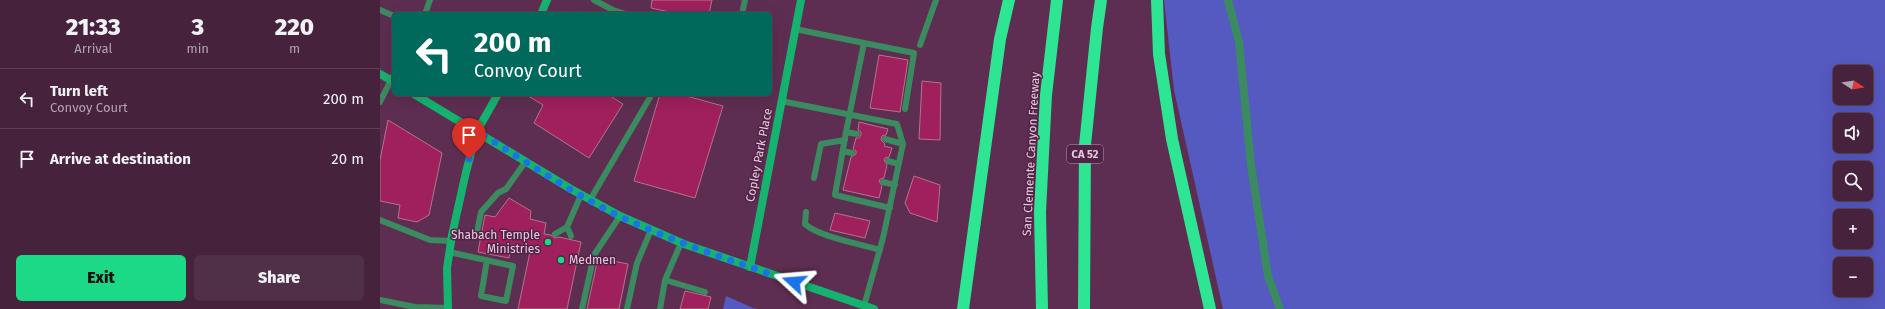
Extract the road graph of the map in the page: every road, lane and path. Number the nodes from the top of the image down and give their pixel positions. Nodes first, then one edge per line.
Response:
1 (430, 0) edge
2 (547, 0) edge
3 (594, 0) edge
4 (745, 0) edge
5 (801, 0) edge
6 (936, 0) edge
7 (1009, 0) edge
8 (1057, 0) edge
9 (1101, 0) edge
10 (1156, 0) edge
11 (1228, 0) edge
12 (380, 10) edge
13 (426, 12) edge
14 (543, 12) edge
15 (620, 12) edge
16 (742, 12) edge
17 (392, 15) edge
18 (795, 29) junction
19 (864, 43) junction
20 (920, 45) dead end
21 (380, 74) edge
22 (392, 79) edge
23 (392, 81) edge
24 (417, 96) edge
25 (497, 96) edge
26 (651, 96) edge
27 (781, 101) junction
28 (380, 102) edge
29 (905, 109) dead end
30 (850, 115) junction
31 (477, 131) junction
32 (846, 132) junction
33 (857, 134) dead end
34 (886, 139) dead end
35 (845, 140) junction
36 (903, 144) junction
37 (843, 151) junction
38 (852, 153) dead end
39 (526, 161) junction
40 (888, 161) dead end
41 (899, 164) junction
42 (839, 173) junction
43 (847, 175) dead end
44 (814, 178) dead end
45 (883, 182) dead end
46 (895, 185) junction
47 (581, 195) junction
48 (590, 200) junction
49 (890, 208) junction
50 (806, 212) dead end
51 (620, 216) junction
52 (380, 220) edge
53 (567, 227) junction
54 (651, 230) junction
55 (555, 234) dead end
56 (571, 236) dead end
57 (451, 238) junction
58 (681, 243) junction
59 (880, 250) junction
60 (449, 252) junction
61 (487, 260) junction
62 (750, 267) junction
63 (665, 280) junction
64 (704, 292) dead end
65 (380, 300) edge
66 (864, 306) junction
67 (448, 308) edge
68 (582, 309) edge
69 (627, 309) edge
70 (660, 309) edge
71 (874, 309) edge
72 (963, 309) edge
73 (1042, 309) edge
74 (1084, 309) edge
75 (1210, 309) edge
76 (1280, 309) edge

1 - 13 lane
2 - 14 main road
3 - 15 lane
4 - 16 lane
5 - 18 main road, Copley Park Place
6 - 20 lane
7 - 72 highway
8 - 73 highway, San Clemente Canyon Freeway
9 - 74 highway, CA 52
10 - 75 highway
11 - 76 street
12 - 17 lane
18 - 19 lane
18 - 27 main road, Copley Park Place
19 - 29 lane
19 - 30 lane
21 - 22 main road
23 - 28 lane
24 - 31 main road
25 - 31 main road
26 - 48 lane
27 - 30 lane
27 - 62 main road, Copley Park Place
30 - 32 lane
30 - 36 lane
31 - 39 main road
31 - 57 main road
32 - 33 lane
32 - 35 lane
34 - 36 lane
35 - 37 lane
35 - 44 lane
36 - 41 lane
37 - 38 lane
37 - 42 lane
39 - 47 main road
39 - 57 lane
40 - 41 lane
41 - 46 lane
42 - 43 lane
42 - 49 lane
45 - 46 lane
46 - 49 lane
47 - 48 main road
47 - 53 lane
48 - 51 main road
49 - 59 lane
50 - 59 lane
51 - 54 main road
51 - 68 lane
52 - 57 lane
53 - 55 lane
53 - 56 lane
54 - 58 main road
54 - 69 lane
57 - 60 main road
58 - 62 main road
58 - 63 lane
59 - 66 lane
60 - 61 lane
60 - 67 main road
61 - 61 lane
62 - 66 main road
63 - 64 lane
63 - 70 lane
65 - 67 lane
66 - 71 main road

